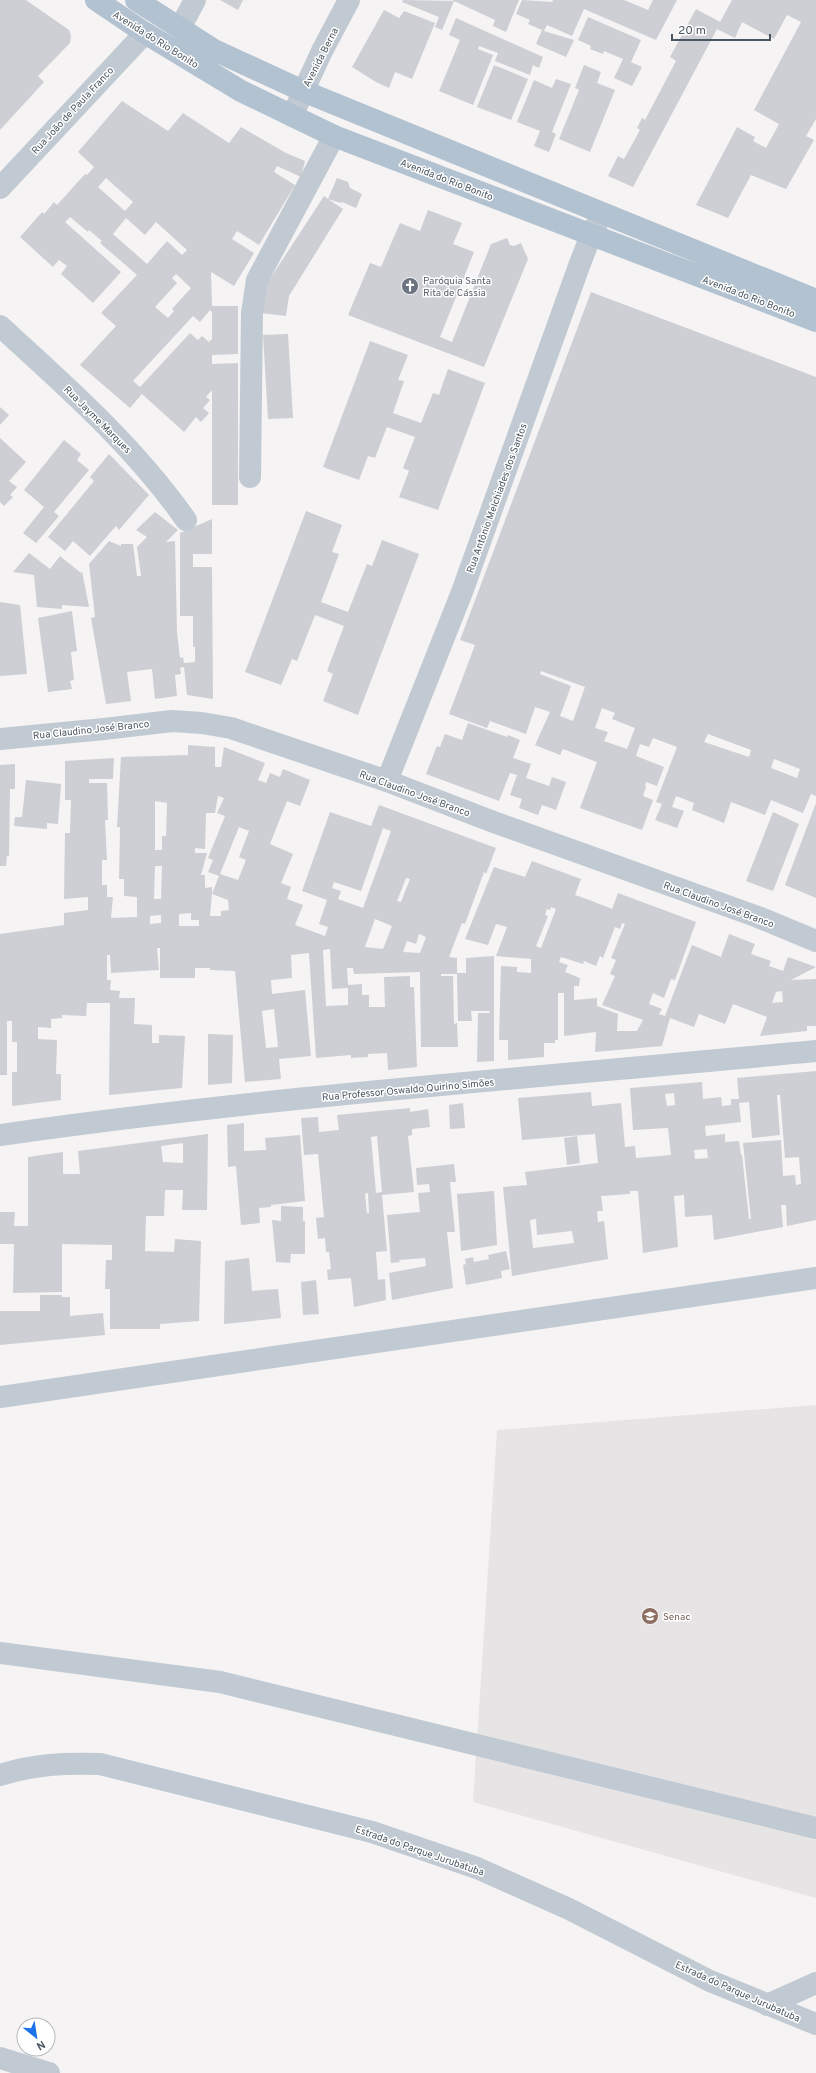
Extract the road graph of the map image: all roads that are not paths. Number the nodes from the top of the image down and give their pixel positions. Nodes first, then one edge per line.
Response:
1 (96, 0) edge
2 (136, 0) edge
3 (195, 0) edge
4 (349, 0) edge
5 (180, 28) junction
6 (145, 33) junction
7 (303, 91) junction
8 (292, 116) junction
9 (334, 136) junction
10 (0, 188) edge
11 (602, 214) junction
12 (591, 235) junction
13 (816, 300) edge
14 (816, 321) edge
15 (0, 326) edge
16 (250, 477) dead end
17 (186, 520) dead end
18 (0, 739) edge
19 (387, 781) junction
20 (816, 941) edge
21 (816, 1051) edge
22 (0, 1135) edge
23 (816, 1278) edge
24 (0, 1397) edge
25 (0, 1653) edge
26 (0, 1775) edge
27 (816, 1828) edge
28 (816, 1983) edge
29 (767, 2005) junction
30 (816, 2024) edge
31 (0, 2058) edge
32 (49, 2073) edge

1 - 6 main road, Avenida do Rio Bonito
2 - 5 main road, Avenida do Rio Bonito
3 - 5 street
4 - 7 street, Avenida Berna
5 - 7 main road, Avenida do Rio Bonito
6 - 8 main road, Avenida do Rio Bonito
6 - 10 street, Rua João de Paula Franco
7 - 8 street, Avenida Berna
7 - 11 main road, Avenida do Rio Bonito
8 - 9 main road, Avenida do Rio Bonito
9 - 12 main road, Avenida do Rio Bonito
9 - 16 street
11 - 12 street, Rua Antônio Melchiades dos Santos
11 - 13 main road, Avenida do Rio Bonito
12 - 14 main road, Avenida do Rio Bonito
12 - 19 street, Rua Antônio Melchiades dos Santos
15 - 17 street, Rua Jayme Marques
18 - 19 street, Rua Claudino José Branco
19 - 20 street, Rua Claudino José Branco
21 - 22 street, Rua Professor Oswaldo Quirino Simões
23 - 24 street
25 - 27 street
26 - 29 street, Estrada do Parque Jurubatuba
28 - 29 street
29 - 30 street, Estrada do Parque Jurubatuba
31 - 32 street

